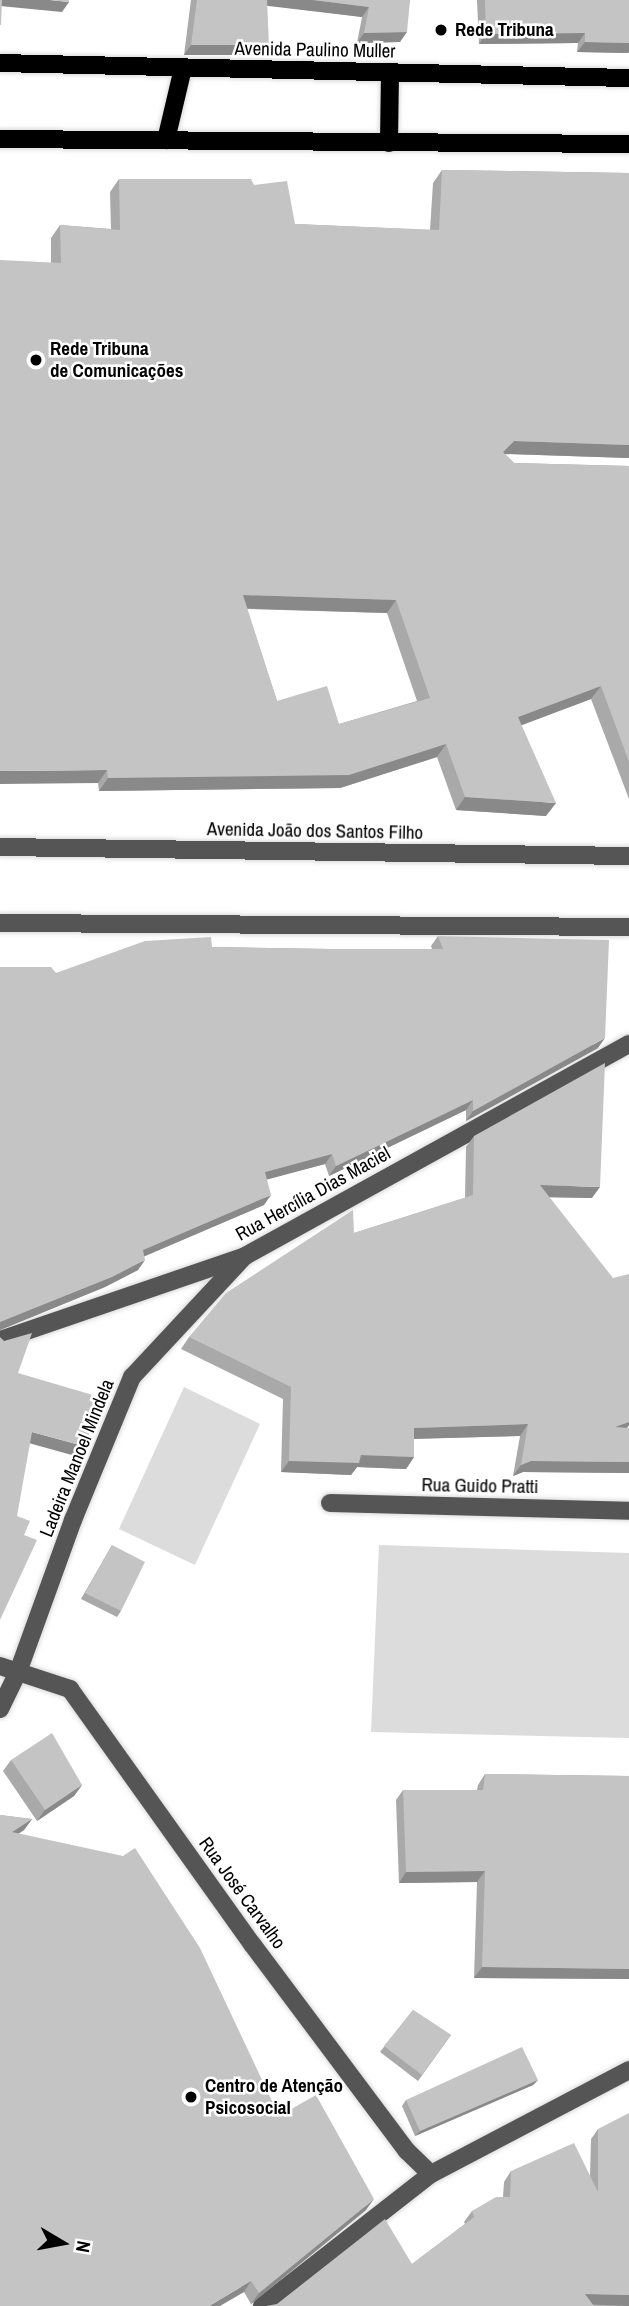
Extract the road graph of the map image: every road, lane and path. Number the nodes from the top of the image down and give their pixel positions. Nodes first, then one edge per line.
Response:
1 (0, 63) edge
2 (183, 68) junction
3 (390, 73) junction
4 (629, 78) edge
5 (0, 139) edge
6 (166, 140) junction
7 (389, 143) junction
8 (629, 144) edge
9 (0, 848) edge
10 (629, 856) edge
11 (0, 923) edge
12 (629, 927) edge
13 (629, 1044) edge
14 (245, 1256) junction
15 (0, 1340) edge
16 (330, 1503) dead end
17 (629, 1511) edge
18 (0, 1666) edge
19 (18, 1672) junction
20 (0, 1709) edge
21 (629, 2070) edge
22 (431, 2174) junction
23 (262, 2306) edge

1 - 2 main road, Avenida Paulino Muller
2 - 3 main road, Avenida Paulino Muller
2 - 6 main road
3 - 4 main road, Avenida Paulino Muller
3 - 7 main road
5 - 6 main road
6 - 7 main road
7 - 8 main road
9 - 10 street, Avenida João dos Santos Filho
11 - 12 street
13 - 14 street, Rua Hercília Dias Maciel
14 - 15 street, Rua Hercília Dias Maciel
14 - 19 street, Ladeira Manoel Mindela
16 - 17 street, Rua Guido Pratti
18 - 19 street, Rua José Carvalho
19 - 20 street, Ladeira Manoel Mindela
19 - 22 street, Rua José Carvalho
21 - 22 street
22 - 23 street

